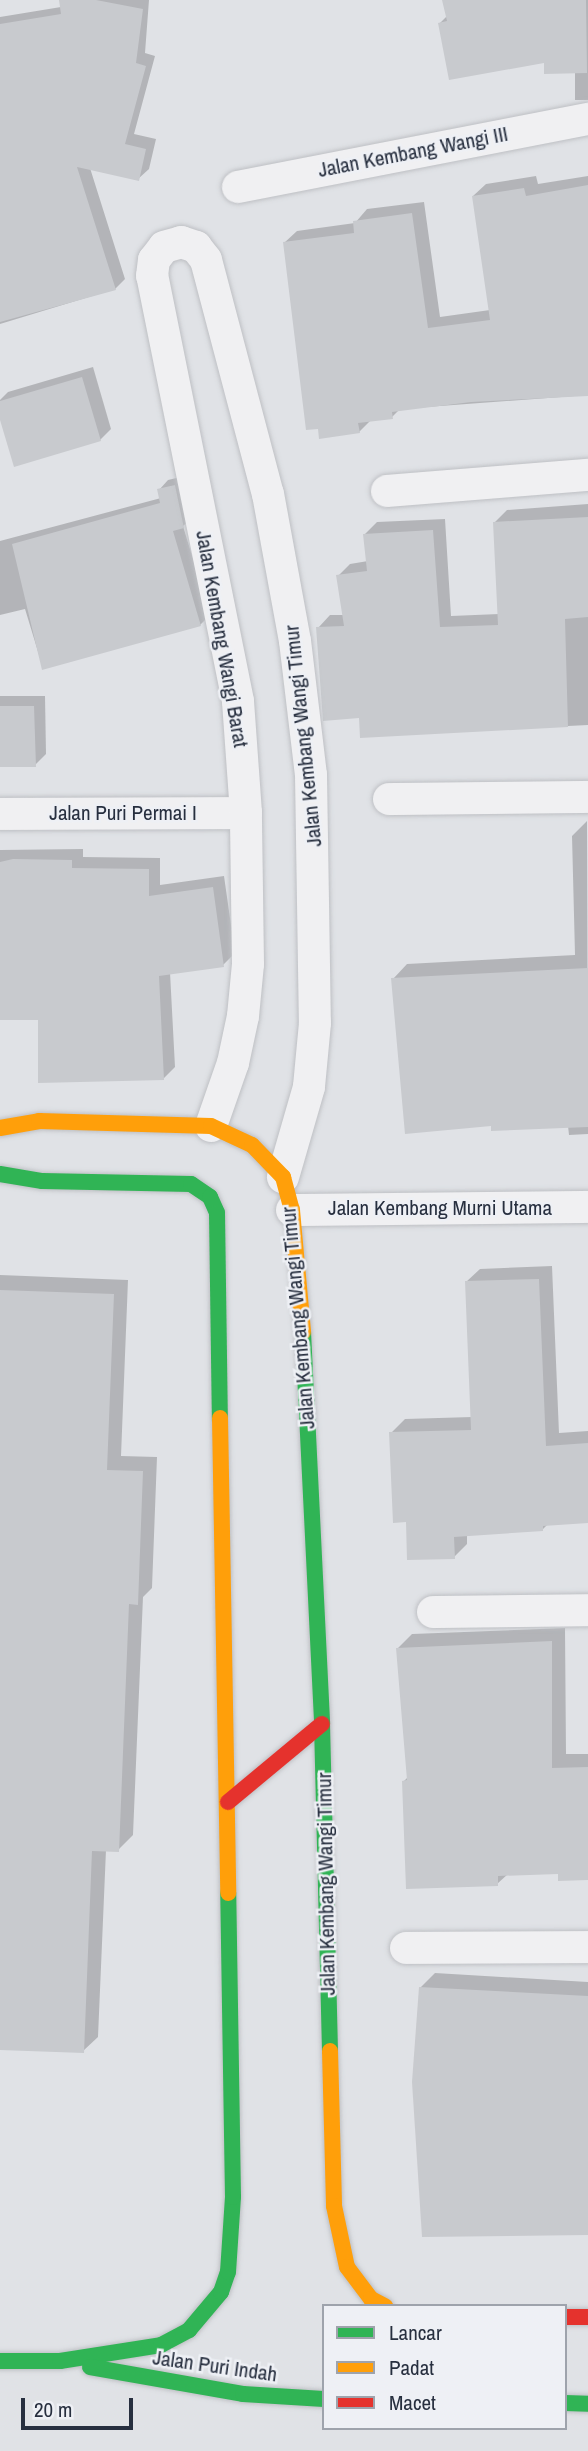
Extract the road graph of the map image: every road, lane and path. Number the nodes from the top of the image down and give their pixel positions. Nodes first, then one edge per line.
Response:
1 (588, 119) edge
2 (238, 187) dead end
3 (206, 260) joint
4 (588, 475) edge
5 (387, 491) dead end
6 (588, 797) edge
7 (389, 799) dead end
8 (246, 813) junction
9 (0, 814) edge
10 (211, 1126) junction
11 (0, 1128) edge
12 (0, 1174) edge
13 (283, 1177) junction
14 (588, 1207) edge
15 (292, 1210) junction
16 (588, 1610) edge
17 (433, 1612) dead end
18 (322, 1724) junction
19 (228, 1802) junction
20 (588, 1947) edge
21 (406, 1948) dead end
22 (378, 2302) edge
23 (567, 2317) edge
24 (588, 2317) edge
25 (0, 2361) edge
26 (60, 2361) junction
27 (322, 2399) edge
28 (567, 2403) edge
29 (588, 2404) edge

1 - 2 street, Jalan Kembang Wangi III
3 - 8 street, Jalan Kembang Wangi Barat
3 - 13 street, Jalan Kembang Wangi Timur
4 - 5 street
6 - 7 street
8 - 9 street, Jalan Puri Permai I
8 - 10 street, Jalan Kembang Wangi Barat
10 - 11 main road
10 - 13 main road
12 - 19 main road
13 - 15 main road, Jalan Kembang Wangi Timur
14 - 15 street, Jalan Kembang Murni Utama
15 - 18 main road, Jalan Kembang Wangi Timur
16 - 17 street
18 - 19 main road
18 - 22 main road, Jalan Kembang Wangi Timur
19 - 26 main road
20 - 21 street
23 - 24 main road
25 - 26 main road
26 - 27 main road, Jalan Puri Indah
28 - 29 main road

